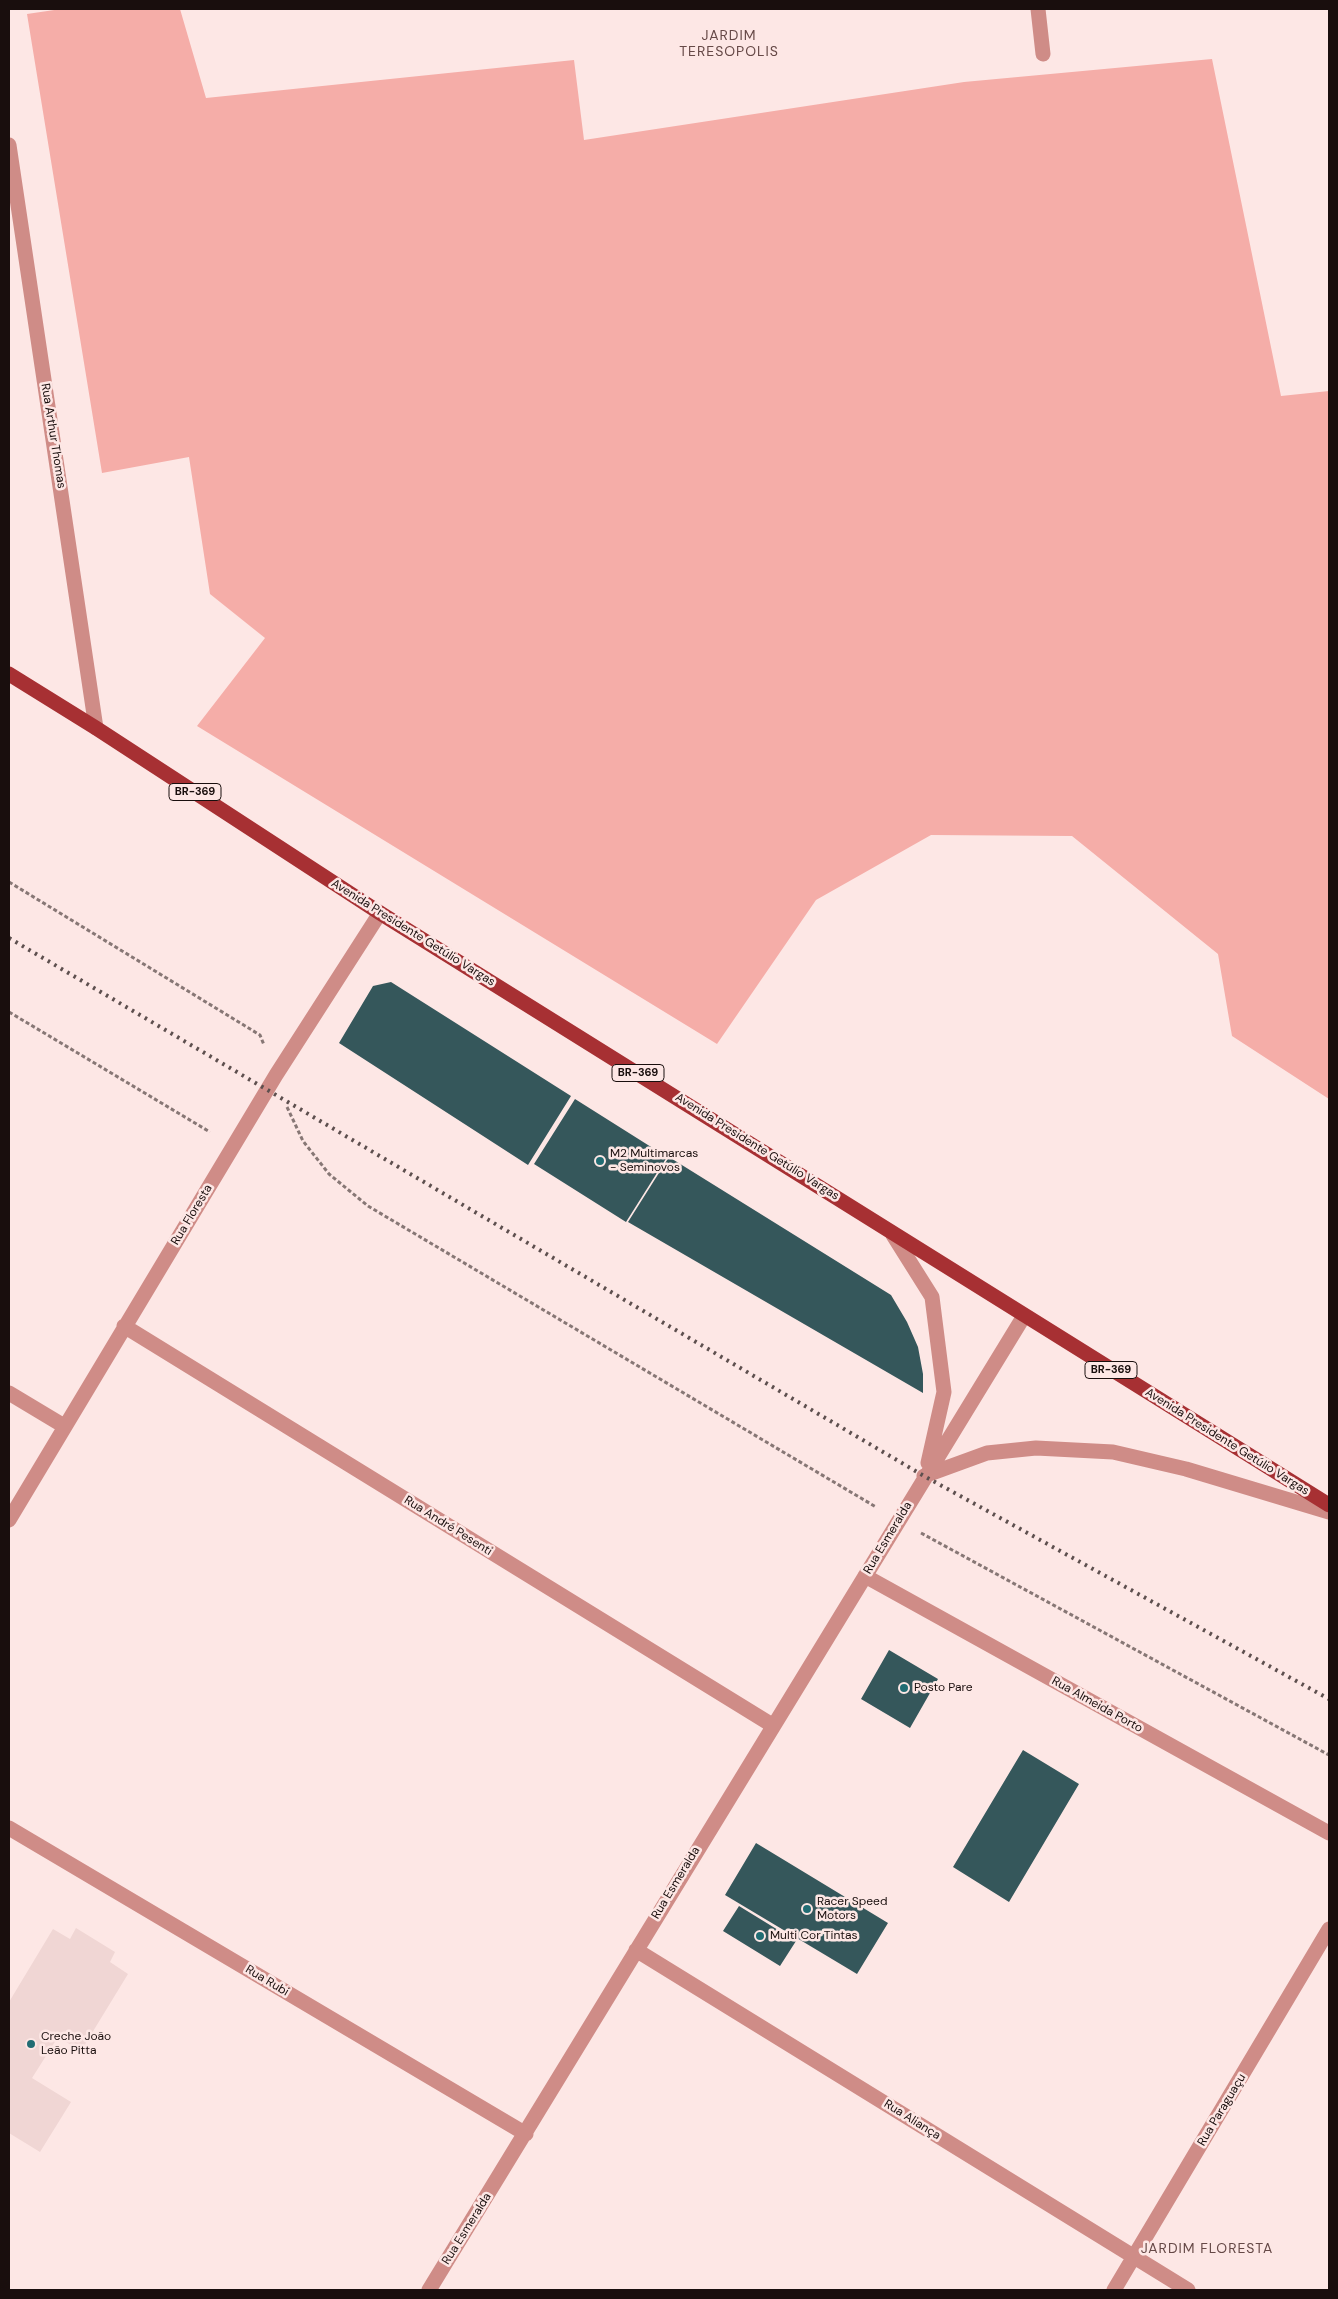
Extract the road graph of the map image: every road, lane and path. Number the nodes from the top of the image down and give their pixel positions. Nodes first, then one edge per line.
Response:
1 (1038, 9) edge
2 (1043, 54) dead end
3 (9, 145) edge
4 (9, 674) edge
5 (96, 728) junction
6 (9, 882) edge
7 (380, 914) junction
8 (9, 1012) edge
9 (276, 1075) junction
10 (233, 1146) junction
11 (893, 1235) junction
12 (1024, 1316) junction
13 (124, 1326) junction
14 (9, 1393) edge
15 (64, 1426) junction
16 (924, 1476) junction
17 (1329, 1505) edge
18 (1329, 1512) edge
19 (9, 1520) edge
20 (898, 1520) junction
21 (865, 1576) junction
22 (772, 1725) junction
23 (1329, 1755) edge
24 (9, 1828) edge
25 (1329, 1833) edge
26 (1329, 1929) edge
27 (636, 1950) junction
28 (526, 2134) junction
29 (1134, 2257) junction
30 (429, 2290) edge
31 (1114, 2290) edge
32 (1188, 2290) edge

1 - 2 street
3 - 5 street, Rua Arthur Thomas
4 - 5 main road, Avenida Presidente Getúlio Vargas / BR-369
5 - 7 main road, Avenida Presidente Getúlio Vargas / BR-369
6 - 9 path
7 - 9 street, Rua Floresta
7 - 11 main road, Avenida Presidente Getúlio Vargas / BR-369
8 - 10 path
9 - 10 street, Rua Floresta
9 - 20 path
10 - 13 street, Rua Floresta
11 - 12 main road, Avenida Presidente Getúlio Vargas / BR-369
11 - 16 street, Rua Esmeralda
12 - 16 street, Rua Esmeralda
12 - 17 main road, Avenida Presidente Getúlio Vargas / BR-369
13 - 15 street, Rua Floresta
13 - 22 street, Rua André Pesenti
14 - 15 street
15 - 19 street, Rua Floresta
16 - 18 street
16 - 20 street, Rua Esmeralda
20 - 21 street, Rua Esmeralda
20 - 23 path
21 - 22 street, Rua Esmeralda
21 - 25 street, Rua Almeida Porto
22 - 27 street, Rua Esmeralda
24 - 28 street, Rua Rubi
26 - 29 street, Rua Paraguaçu
27 - 28 street, Rua Esmeralda
27 - 29 street, Rua Aliança
28 - 30 street, Rua Esmeralda
29 - 31 street, Rua Paraguaçu
29 - 32 street, Rua Aliança

